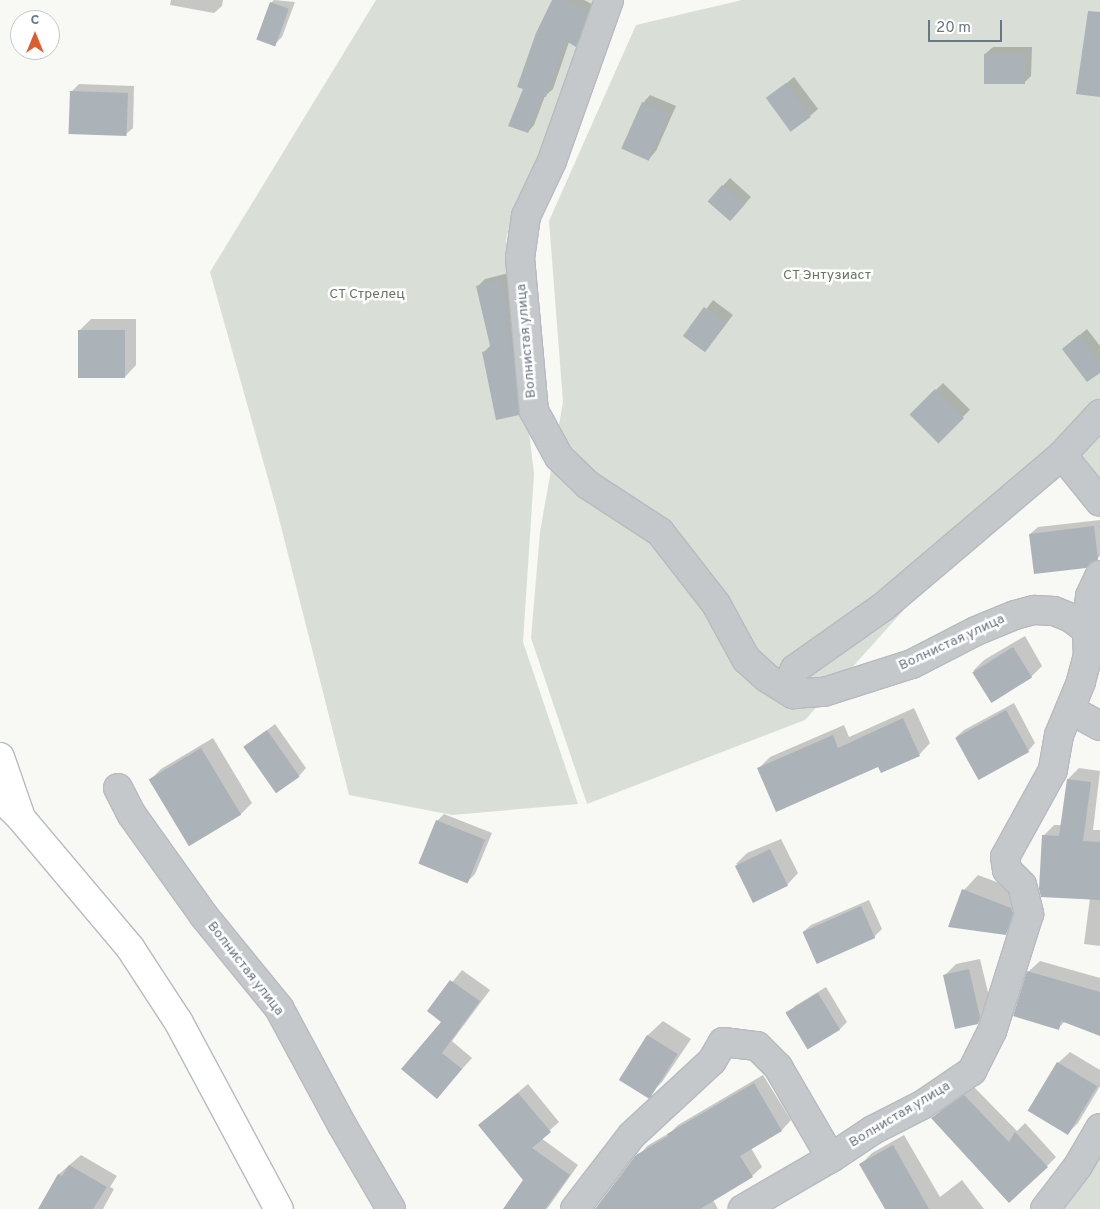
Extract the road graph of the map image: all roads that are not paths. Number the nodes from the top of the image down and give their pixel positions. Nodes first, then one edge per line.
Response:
1 (609, 0) edge
2 (1100, 414) edge
3 (1062, 455) junction
4 (1100, 502) edge
5 (1100, 575) edge
6 (1087, 630) junction
7 (793, 694) junction
8 (1071, 710) junction
9 (1100, 726) edge
10 (0, 756) edge
11 (118, 788) dead end
12 (0, 797) edge
13 (20, 817) junction
14 (1100, 1128) edge
15 (831, 1158) junction
16 (279, 1209) edge
17 (391, 1209) edge
18 (575, 1209) edge
19 (743, 1209) edge
20 (1045, 1209) edge

1 - 7 street, Волнистая улица
2 - 3 street
3 - 4 street
3 - 7 street
5 - 6 street, Волнистая улица
6 - 7 street, Волнистая улица
6 - 8 street, Волнистая улица
8 - 9 street
8 - 15 street, Волнистая улица
10 - 13 main road
11 - 17 street, Волнистая улица
12 - 13 main road
13 - 16 main road
14 - 20 street
15 - 18 street
15 - 19 street, Волнистая улица

